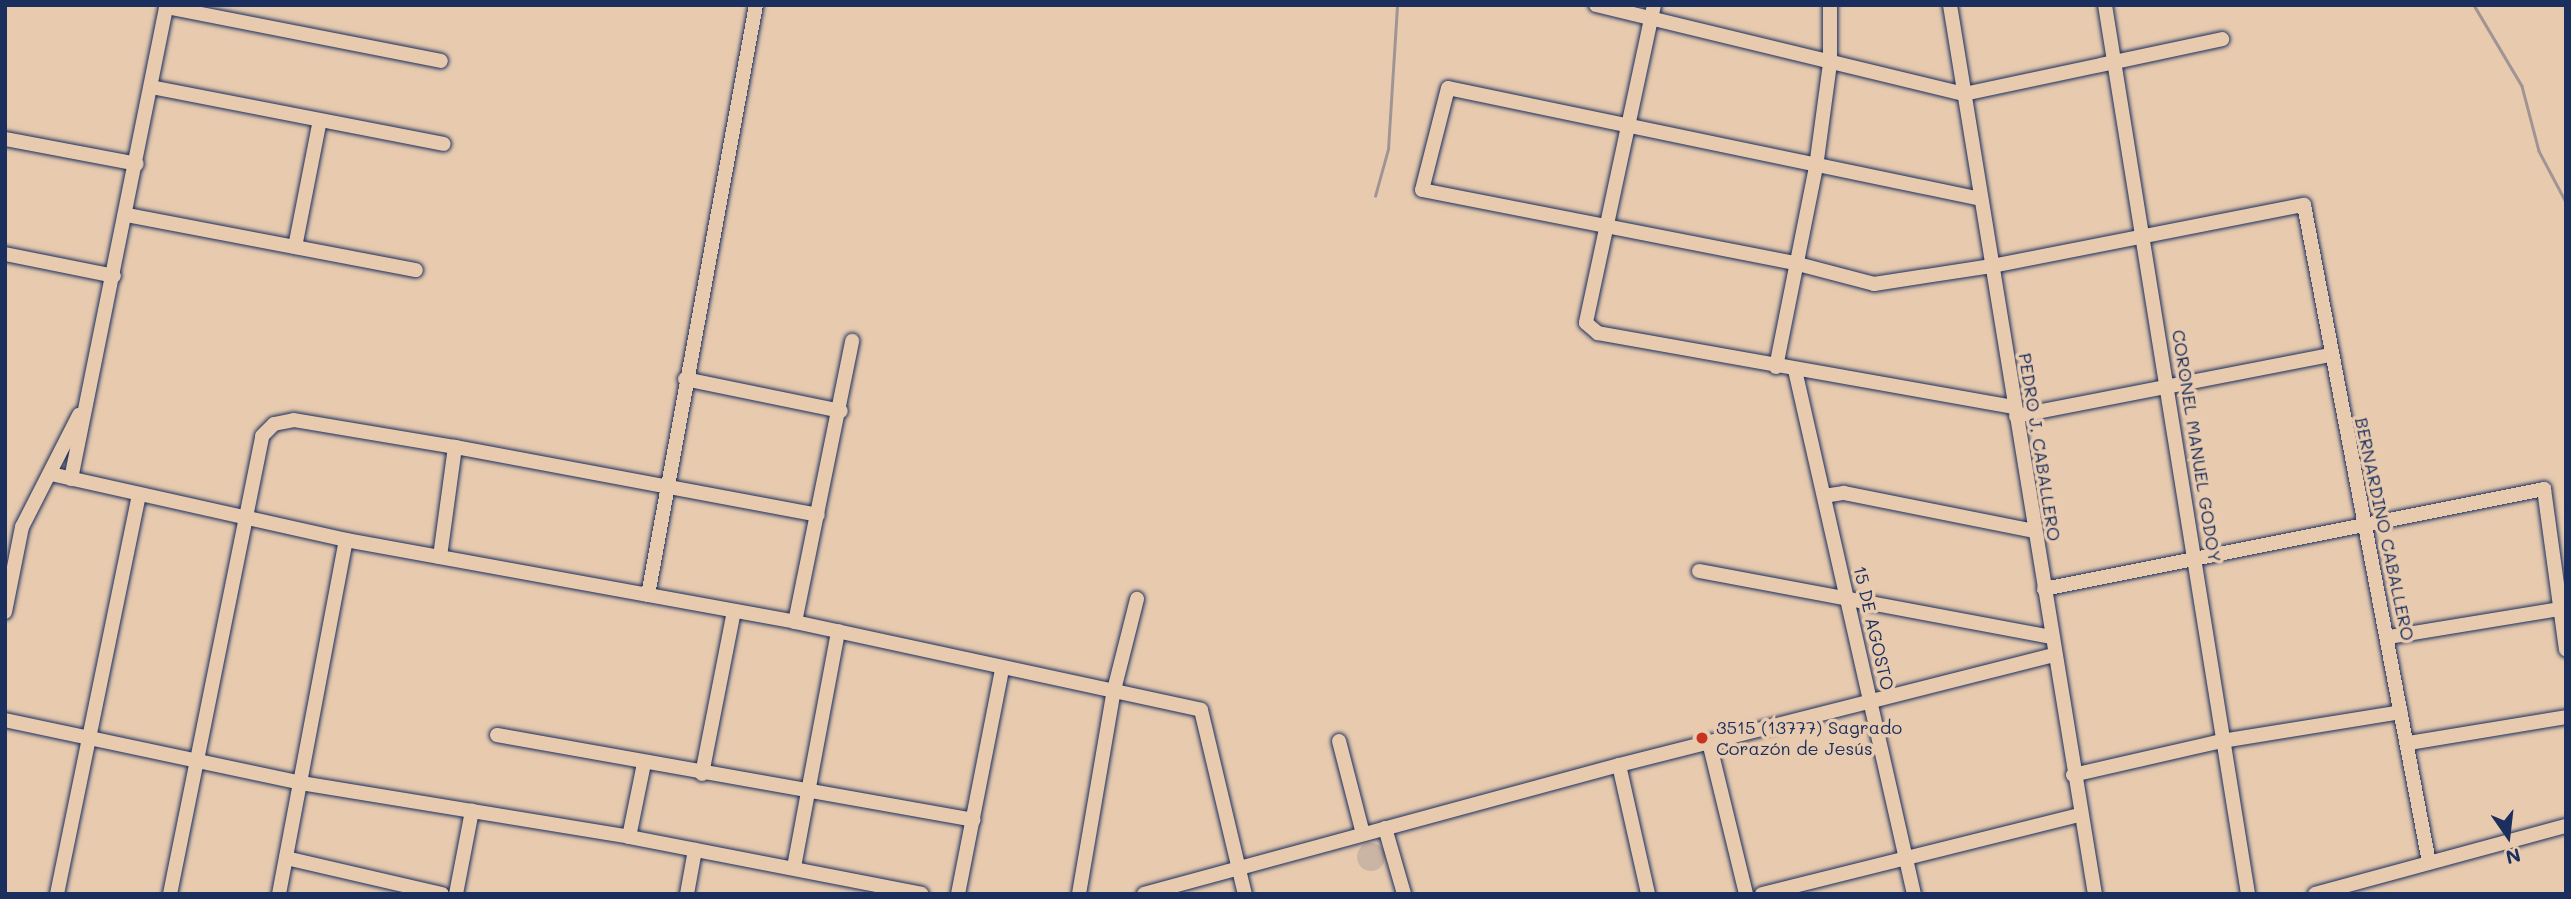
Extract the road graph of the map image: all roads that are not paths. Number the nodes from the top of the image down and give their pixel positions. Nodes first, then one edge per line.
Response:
1 (756, 5) edge
2 (1596, 5) edge
3 (1830, 5) edge
4 (1950, 5) edge
5 (2105, 5) edge
6 (166, 6) edge
7 (1653, 12) edge
8 (2222, 40) dead end
9 (441, 61) dead end
10 (1830, 63) junction
11 (2114, 63) junction
12 (151, 88) junction
13 (1964, 94) junction
14 (320, 120) junction
15 (1628, 127) junction
16 (5, 139) edge
17 (444, 144) dead end
18 (137, 164) junction
19 (1816, 167) junction
20 (1981, 199) junction
21 (127, 215) junction
22 (1607, 226) junction
23 (2143, 236) junction
24 (295, 247) junction
25 (5, 254) edge
26 (1798, 264) junction
27 (1992, 266) junction
28 (416, 270) dead end
29 (114, 276) junction
30 (852, 341) dead end
31 (2330, 355) junction
32 (1776, 367) junction
33 (1795, 370) junction
34 (685, 379) junction
35 (2168, 386) junction
36 (89, 394) junction
37 (841, 411) junction
38 (2015, 411) junction
39 (455, 447) junction
40 (51, 474) junction
41 (71, 478) junction
42 (668, 488) junction
43 (139, 494) junction
44 (1824, 496) junction
45 (818, 515) junction
46 (244, 517) junction
47 (2365, 524) junction
48 (2035, 531) junction
49 (346, 540) junction
50 (440, 557) junction
51 (2196, 557) junction
52 (1699, 571) dead end
53 (2044, 589) junction
54 (648, 595) junction
55 (1136, 599) dead end
56 (1847, 599) junction
57 (2563, 609) edge
58 (734, 611) junction
59 (5, 612) edge
60 (795, 622) junction
61 (838, 631) junction
62 (2052, 637) junction
63 (2389, 637) junction
64 (2566, 650) edge
65 (2054, 655) junction
66 (1002, 668) junction
67 (1114, 690) junction
68 (1871, 701) junction
69 (2401, 712) junction
70 (2566, 717) edge
71 (5, 720) edge
72 (87, 734) junction
73 (497, 735) dead end
74 (1339, 741) dead end
75 (2222, 741) junction
76 (1709, 742) junction
77 (2409, 743) junction
78 (197, 758) junction
79 (644, 763) junction
80 (1619, 765) junction
81 (702, 774) junction
82 (2073, 775) junction
83 (301, 783) junction
84 (807, 794) junction
85 (472, 811) junction
86 (2080, 815) junction
87 (973, 820) junction
88 (2566, 826) edge
89 (1385, 828) junction
90 (1363, 834) junction
91 (629, 837) junction
92 (695, 850) junction
93 (1905, 856) junction
94 (286, 858) junction
95 (2430, 862) junction
96 (794, 867) junction
97 (1239, 867) junction
98 (57, 894) edge
99 (170, 894) edge
100 (279, 894) edge
101 (442, 894) edge
102 (456, 894) edge
103 (687, 894) edge
104 (921, 894) edge
105 (958, 894) edge
106 (1079, 894) edge
107 (1144, 894) edge
108 (1245, 894) edge
109 (1404, 894) edge
110 (1648, 894) edge
111 (1746, 894) edge
112 (1762, 894) edge
113 (1914, 894) edge
114 (2095, 894) edge
115 (2248, 894) edge
116 (2315, 894) edge

1 - 34 street
2 - 7 street
3 - 10 street
4 - 13 street, PEDRO J. CABALLERO
5 - 11 street, CORONEL MANUEL GODOY
6 - 9 street
6 - 12 street
7 - 10 street
7 - 15 street
8 - 11 street
10 - 13 street
10 - 19 street
11 - 13 street
11 - 23 street, CORONEL MANUEL GODOY
12 - 14 street
12 - 18 street
13 - 20 street, PEDRO J. CABALLERO
14 - 17 street
14 - 24 street
15 - 19 street
15 - 22 street
15 - 22 street
16 - 18 street
18 - 21 street
19 - 20 street
19 - 26 street
20 - 27 street, PEDRO J. CABALLERO
21 - 24 street
21 - 29 street
22 - 26 street
22 - 32 street
23 - 27 street
23 - 31 street, BERNARDINO CABALLERO
23 - 35 street, CORONEL MANUEL GODOY
24 - 28 street
25 - 29 street
26 - 27 street
26 - 32 street
27 - 38 street, PEDRO J. CABALLERO
29 - 36 street
30 - 37 street
31 - 35 street
31 - 47 street, BERNARDINO CABALLERO
32 - 33 street
33 - 38 street
33 - 44 street, 15 DE AGOSTO
34 - 37 street
34 - 42 street
35 - 38 street
35 - 51 street, CORONEL MANUEL GODOY
36 - 40 street
36 - 41 street
37 - 45 street
38 - 48 street, PEDRO J. CABALLERO
39 - 42 street
39 - 46 street
39 - 50 street
40 - 41 street
40 - 59 street
41 - 43 street
42 - 45 street
42 - 54 street
43 - 46 street
43 - 72 street
44 - 48 street
44 - 56 street, 15 DE AGOSTO
45 - 60 street
46 - 49 street
46 - 78 street
47 - 51 street
47 - 57 street
47 - 63 street, BERNARDINO CABALLERO
48 - 53 street, PEDRO J. CABALLERO
49 - 50 street
49 - 83 street
50 - 54 street
51 - 53 street
51 - 75 street, CORONEL MANUEL GODOY
52 - 56 street
53 - 62 street, PEDRO J. CABALLERO
54 - 58 street
55 - 67 street
56 - 62 street
56 - 68 street, 15 DE AGOSTO
57 - 63 street
57 - 64 street
58 - 60 street
58 - 81 street
60 - 61 street
61 - 66 street
61 - 84 street
62 - 65 street, PEDRO J. CABALLERO
63 - 69 street, BERNARDINO CABALLERO
65 - 68 street
65 - 82 street, PEDRO J. CABALLERO
66 - 67 street
66 - 87 street
67 - 97 street
67 - 106 street
68 - 76 street
68 - 93 street, 15 DE AGOSTO
69 - 75 street
69 - 77 street, BERNARDINO CABALLERO
70 - 77 street
71 - 72 street
72 - 78 street
72 - 98 street
73 - 79 street
74 - 90 street
75 - 82 street
75 - 115 street, CORONEL MANUEL GODOY
76 - 80 street
76 - 111 street
77 - 95 street, BERNARDINO CABALLERO
78 - 83 street
78 - 99 street
79 - 81 street
79 - 91 street
80 - 89 street
80 - 110 street
81 - 84 street
82 - 86 street, PEDRO J. CABALLERO
83 - 85 street
83 - 94 street
84 - 87 street
84 - 96 street
85 - 91 street
85 - 102 street
86 - 93 street
86 - 114 street, PEDRO J. CABALLERO
87 - 105 street
88 - 95 street
89 - 90 street
89 - 109 street
90 - 97 street
91 - 92 street
92 - 96 street
92 - 103 street
93 - 112 street
93 - 113 street, 15 DE AGOSTO
94 - 100 street
94 - 101 street
95 - 116 street
96 - 104 street
97 - 107 street
97 - 108 street

